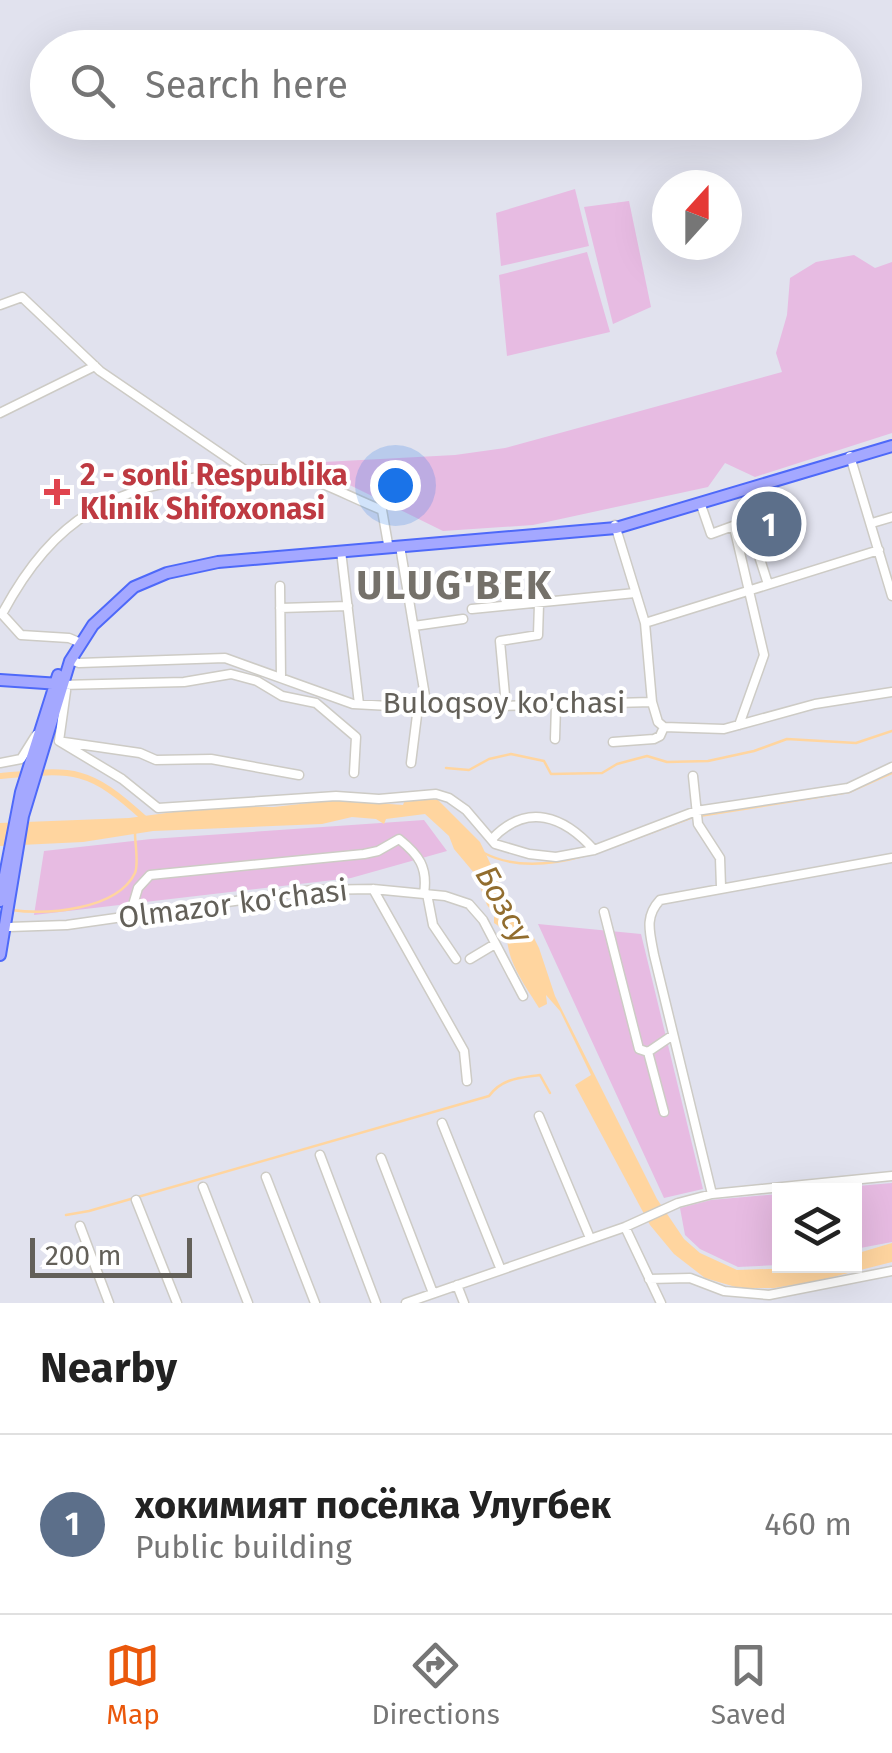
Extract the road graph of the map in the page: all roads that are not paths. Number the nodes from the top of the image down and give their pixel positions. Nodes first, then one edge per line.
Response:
1 (0, 305) edge
2 (95, 366) junction
3 (0, 413) edge
4 (892, 444) edge
5 (850, 458) junction
6 (245, 470) junction
7 (763, 486) junction
8 (701, 505) junction
9 (892, 517) edge
10 (748, 522) junction
11 (872, 524) junction
12 (615, 526) junction
13 (734, 527) junction
14 (394, 545) junction
15 (879, 550) junction
16 (341, 551) junction
17 (768, 584) junction
18 (280, 586) dead end
19 (750, 590) junction
20 (635, 593) junction
21 (892, 596) edge
22 (539, 604) junction
23 (348, 606) junction
24 (280, 608) junction
25 (472, 609) dead end
26 (1, 613) edge
27 (464, 620) dead end
28 (645, 622) junction
29 (414, 626) junction
30 (79, 642) junction
31 (68, 660) junction
32 (281, 678) junction
33 (0, 680) edge
34 (31, 682) junction
35 (61, 684) junction
36 (892, 692) edge
37 (652, 702) junction
38 (47, 703) junction
39 (356, 704) junction
40 (556, 704) junction
41 (506, 706) junction
42 (422, 708) junction
43 (342, 722) junction
44 (740, 725) junction
45 (664, 726) junction
46 (38, 732) junction
47 (555, 739) dead end
48 (59, 741) junction
49 (613, 742) dead end
50 (34, 758) junction
51 (412, 763) dead end
52 (0, 764) edge
53 (892, 767) edge
54 (354, 773) dead end
55 (299, 776) dead end
56 (692, 776) dead end
57 (697, 816) junction
58 (492, 838) junction
59 (594, 850) junction
60 (892, 858) edge
61 (721, 887) junction
62 (373, 889) junction
63 (425, 894) junction
64 (3, 900) edge
65 (604, 912) dead end
66 (130, 915) junction
67 (4, 925) edge
68 (495, 944) junction
69 (0, 955) edge
70 (456, 960) dead end
71 (470, 960) dead end
72 (523, 996) dead end
73 (673, 1035) junction
74 (648, 1052) junction
75 (467, 1082) dead end
76 (664, 1112) dead end
77 (539, 1116) dead end
78 (442, 1123) dead end
79 (320, 1156) dead end
80 (381, 1158) dead end
81 (892, 1176) edge
82 (266, 1177) dead end
83 (204, 1187) dead end
84 (712, 1194) junction
85 (136, 1200) dead end
86 (80, 1226) dead end
87 (625, 1227) junction
88 (590, 1238) junction
89 (502, 1270) junction
90 (892, 1271) edge
91 (650, 1279) junction
92 (458, 1286) junction
93 (433, 1293) junction
94 (109, 1303) edge
95 (178, 1303) edge
96 (248, 1303) edge
97 (315, 1303) edge
98 (376, 1303) edge
99 (406, 1303) edge
100 (464, 1303) edge
101 (661, 1303) edge

1 - 2 street
2 - 3 street
2 - 6 street
4 - 5 main road
5 - 7 main road
5 - 11 street
5 - 12 main road
6 - 14 street
6 - 26 street
7 - 8 main road
7 - 10 street
8 - 12 main road
8 - 13 street
9 - 11 street
10 - 13 street
10 - 17 street
11 - 15 street
12 - 14 main road
12 - 20 street
13 - 19 street
14 - 16 main road
14 - 29 street
14 - 30 main road
15 - 17 street
15 - 21 street
16 - 23 street
16 - 30 main road
17 - 19 street
18 - 24 street
19 - 28 street
19 - 44 street
20 - 22 street
20 - 28 street
22 - 25 street
22 - 41 street
23 - 24 street
23 - 39 street
24 - 32 street
26 - 30 street
27 - 29 street
28 - 37 street
29 - 42 street
30 - 31 main road
31 - 32 street, Buloqsoy ko'chasi
31 - 35 main road
32 - 39 street, Buloqsoy ko'chasi
33 - 34 main road
34 - 35 main road
34 - 38 main road
35 - 38 main road
35 - 43 street
35 - 48 street
35 - 50 main road
36 - 44 street
37 - 40 street, Buloqsoy ko'chasi
37 - 45 street
38 - 46 main road
39 - 42 street, Buloqsoy ko'chasi
39 - 43 street
40 - 41 street, Buloqsoy ko'chasi
40 - 47 street
41 - 42 street, Buloqsoy ko'chasi
42 - 51 street
43 - 54 street
44 - 45 street
45 - 49 street
46 - 50 main road
46 - 52 street
48 - 55 street
48 - 58 street
50 - 64 main road
53 - 57 street
56 - 57 street
57 - 59 street
57 - 61 street
58 - 59 street
58 - 59 street
60 - 61 street
61 - 73 street
62 - 63 street, Olmazor ko'chasi
62 - 66 street, Olmazor ko'chasi
62 - 75 street
63 - 66 street
63 - 68 street, Olmazor ko'chasi
63 - 70 street
64 - 67 main road
65 - 74 street
66 - 67 street, Olmazor ko'chasi
67 - 69 main road
68 - 71 street
68 - 72 street, Olmazor ko'chasi
73 - 74 street
73 - 84 street
74 - 76 street
77 - 88 street
78 - 89 street
79 - 98 street
80 - 93 street
81 - 84 street
82 - 97 street
83 - 96 street
84 - 87 street
85 - 95 street
86 - 94 street
87 - 88 street
87 - 91 street
88 - 89 street
89 - 92 street
90 - 91 street
91 - 101 street
92 - 93 street
92 - 100 street
93 - 99 street

